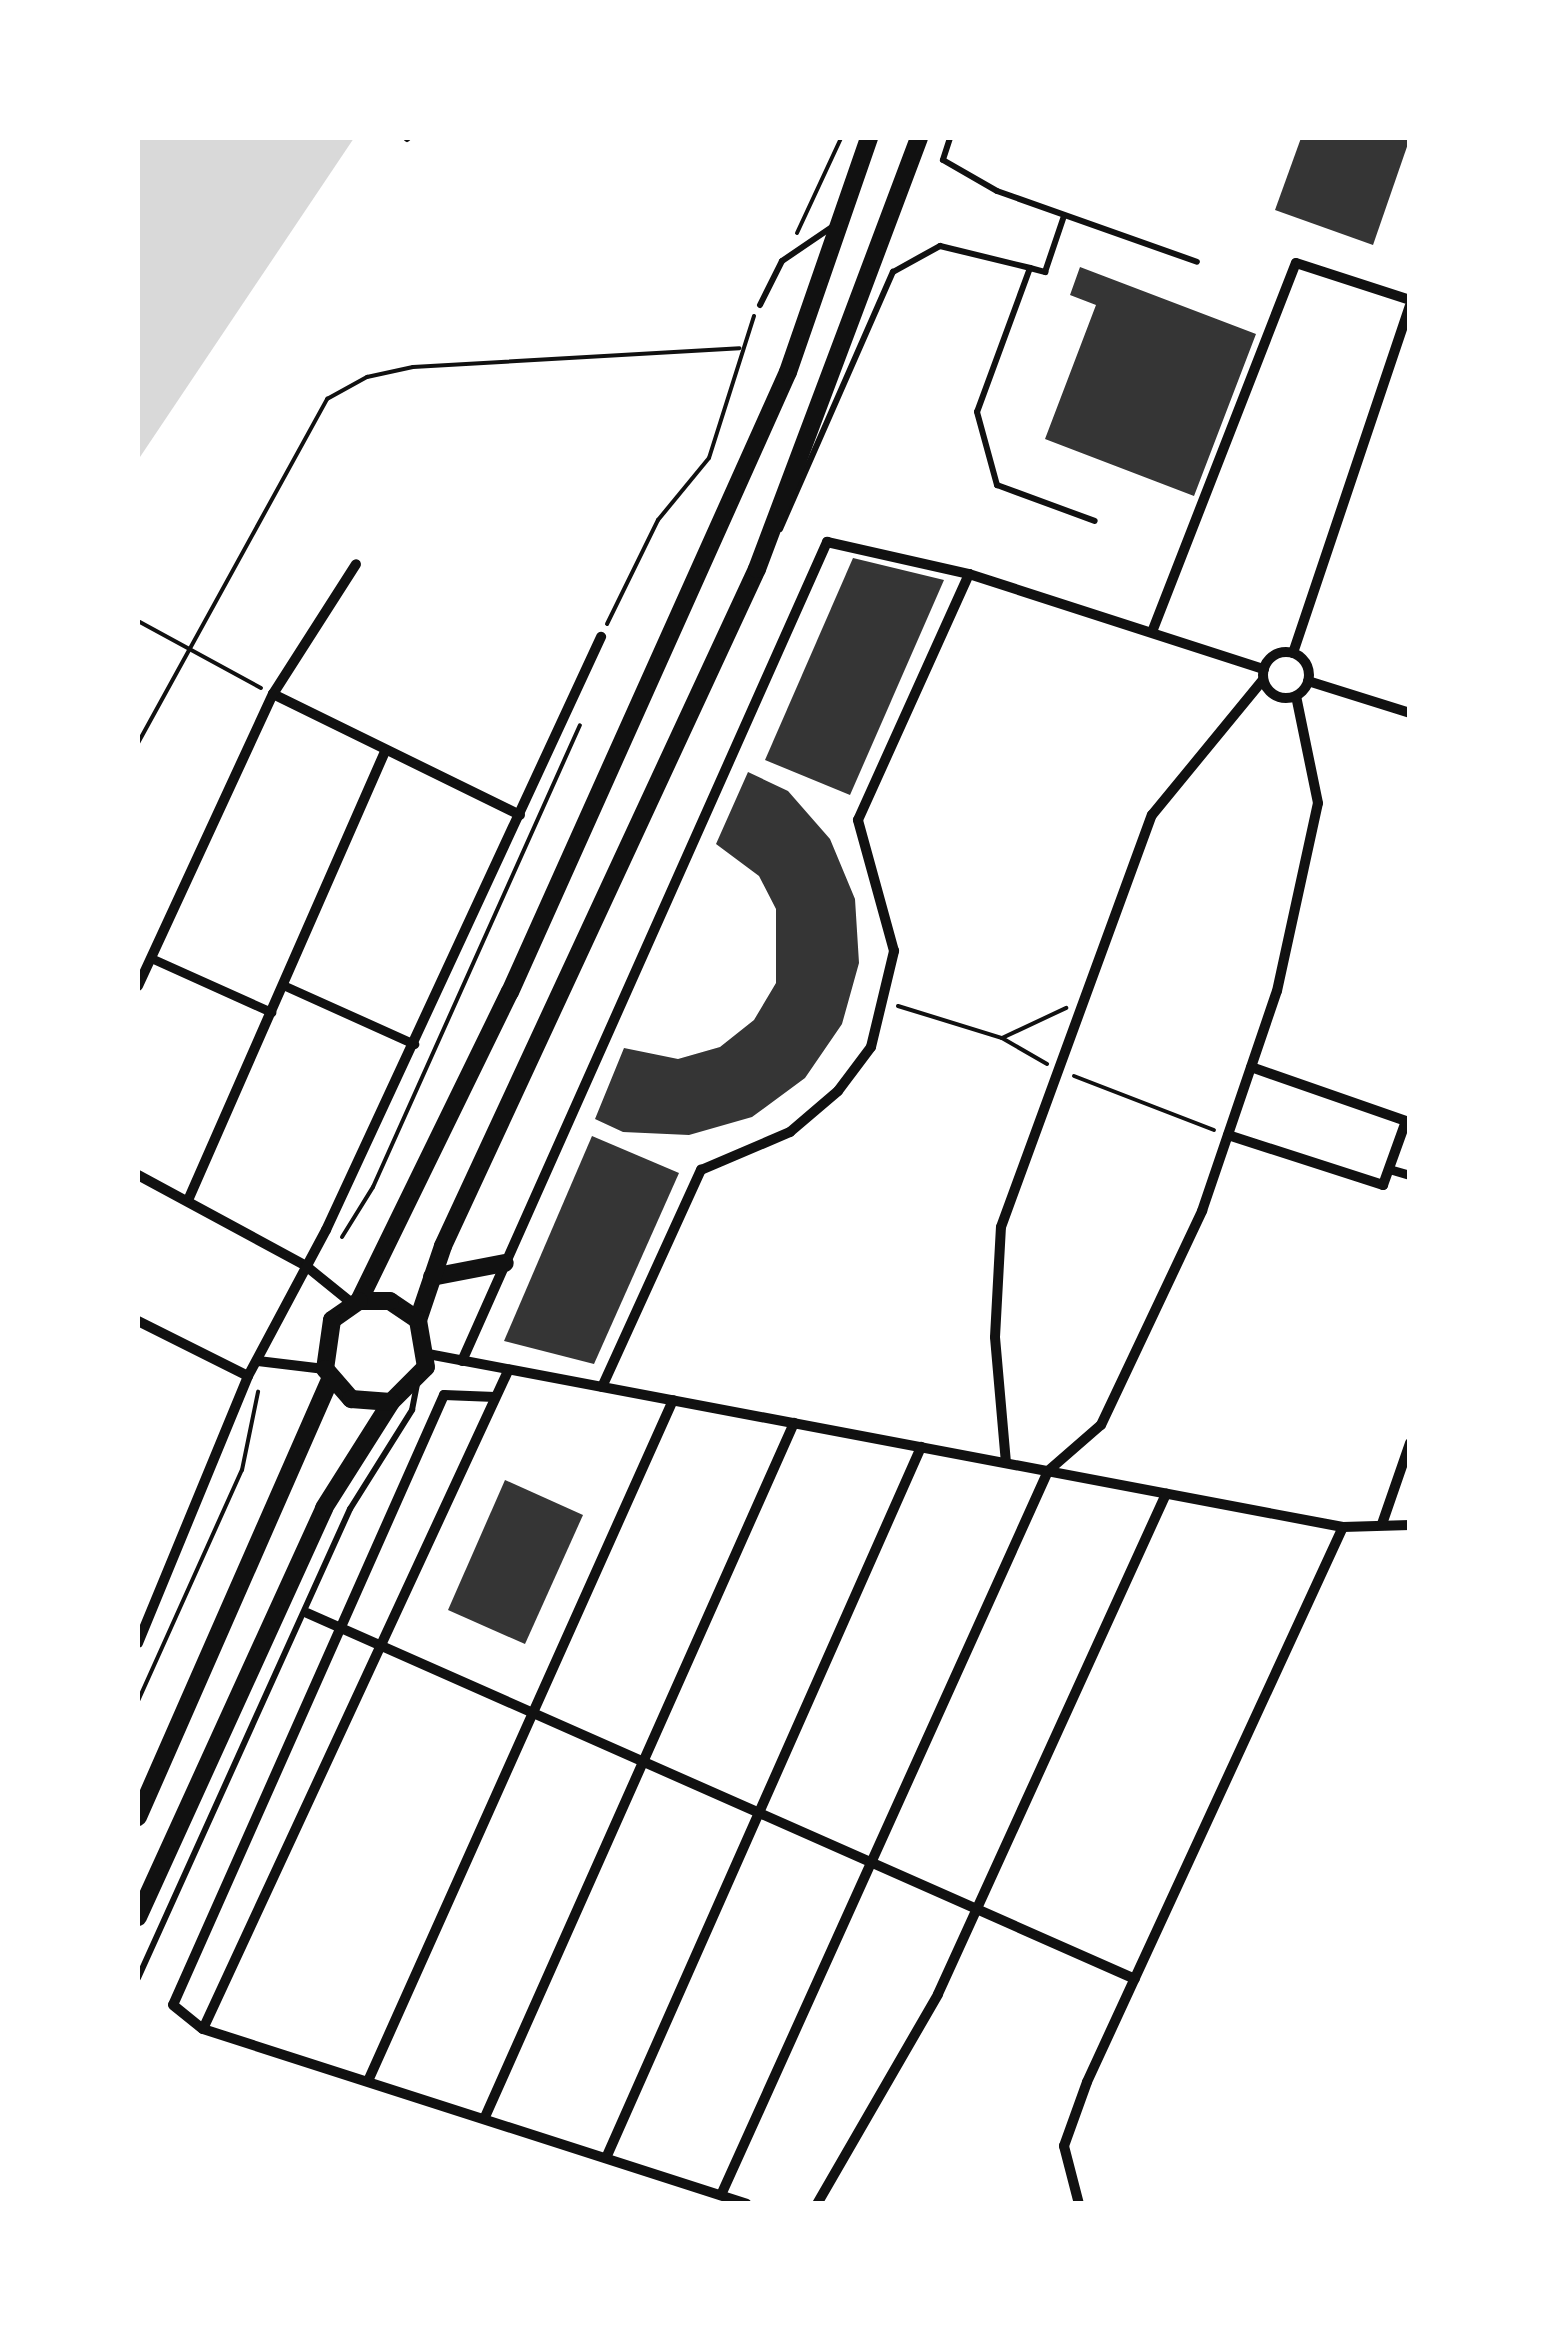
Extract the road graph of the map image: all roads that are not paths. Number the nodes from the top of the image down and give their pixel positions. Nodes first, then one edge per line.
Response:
1 (869, 138) edge
2 (918, 138) edge
3 (950, 138) edge
4 (1064, 216) junction
5 (840, 222) junction
6 (1197, 262) dead end
7 (1030, 268) junction
8 (1410, 303) edge
9 (760, 304) road end
10 (1094, 521) dead end
11 (356, 564) dead end
12 (757, 568) junction
13 (969, 574) junction
14 (1152, 632) junction
15 (600, 637) road end
16 (1293, 653) junction
17 (1264, 674) junction
18 (1308, 681) junction
19 (273, 694) junction
20 (1296, 696) junction
21 (1410, 713) edge
22 (386, 750) junction
23 (520, 815) junction
24 (151, 958) junction
25 (283, 985) junction
26 (138, 986) edge
27 (271, 1012) junction
28 (414, 1044) junction
29 (1252, 1067) junction
30 (1228, 1136) junction
31 (1389, 1169) junction
32 (138, 1175) edge
33 (1410, 1175) edge
34 (189, 1198) junction
35 (505, 1263) junction
36 (308, 1268) junction
37 (432, 1277) junction
38 (356, 1302) junction
39 (138, 1320) edge
40 (418, 1320) junction
41 (428, 1354) junction
42 (462, 1360) junction
43 (263, 1361) junction
44 (509, 1369) junction
45 (328, 1374) junction
46 (248, 1376) junction
47 (417, 1384) junction
48 (602, 1387) junction
49 (495, 1397) junction
50 (673, 1400) junction
51 (391, 1402) junction
52 (794, 1424) junction
53 (1410, 1443) edge
54 (920, 1447) junction
55 (1006, 1463) junction
56 (1048, 1471) junction
57 (1166, 1494) junction
58 (1382, 1524) junction
59 (1410, 1525) edge
60 (1343, 1527) junction
61 (307, 1613) junction
62 (338, 1626) junction
63 (139, 1634) edge
64 (382, 1643) junction
65 (535, 1711) junction
66 (647, 1761) junction
67 (760, 1812) junction
68 (138, 1817) edge
69 (872, 1862) junction
70 (979, 1910) junction
71 (138, 1917) edge
72 (138, 1978) edge
73 (1135, 1979) junction
74 (202, 2029) junction
75 (368, 2080) junction
76 (486, 2117) junction
77 (606, 2158) junction
78 (721, 2195) junction
79 (747, 2204) edge
80 (817, 2204) edge
81 (1079, 2204) edge

1 - 5 main road
2 - 12 main road
3 - 4 lane
4 - 6 lane
4 - 7 lane
5 - 9 lane
5 - 38 main road
7 - 10 lane
7 - 12 lane
8 - 14 street
8 - 16 street
11 - 19 street
12 - 37 main road
13 - 14 street
13 - 35 street
13 - 48 street
14 - 17 street
15 - 23 street
16 - 17 street
16 - 18 street
17 - 20 street
17 - 55 street
18 - 20 street
18 - 21 street
19 - 22 street
19 - 24 street
20 - 29 street
22 - 23 street
22 - 25 street
23 - 28 street
24 - 26 street
24 - 27 street
25 - 27 street
25 - 28 street
27 - 34 street
28 - 36 street
29 - 30 street
29 - 31 street
30 - 31 street
30 - 56 street
31 - 33 street
32 - 34 street
34 - 36 street
35 - 37 main road
35 - 42 street
36 - 38 street
36 - 43 street
37 - 40 main road
38 - 40 main road
38 - 45 main road
39 - 46 street
40 - 41 main road
41 - 42 street
41 - 47 main road
42 - 44 street
43 - 45 street
43 - 46 street
44 - 48 street
44 - 49 street
45 - 51 main road
45 - 68 main road
46 - 63 street
47 - 51 main road
47 - 61 lane
48 - 50 street
49 - 62 street
49 - 64 street
50 - 52 street
50 - 65 street
51 - 71 main road
52 - 54 street
52 - 66 street
53 - 58 street
54 - 55 street
54 - 67 street
55 - 56 street
56 - 57 street
56 - 69 street
57 - 60 street
57 - 70 street
58 - 59 street
58 - 60 street
60 - 73 street
61 - 62 street
61 - 72 lane
62 - 64 street
62 - 74 street
64 - 65 street
64 - 74 street
65 - 66 street
65 - 75 street
66 - 67 street
66 - 76 street
67 - 69 street
67 - 77 street
69 - 70 street
69 - 78 street
70 - 73 street
70 - 80 street
73 - 81 street
74 - 75 street
75 - 76 street
76 - 77 street
77 - 78 street
78 - 79 street

